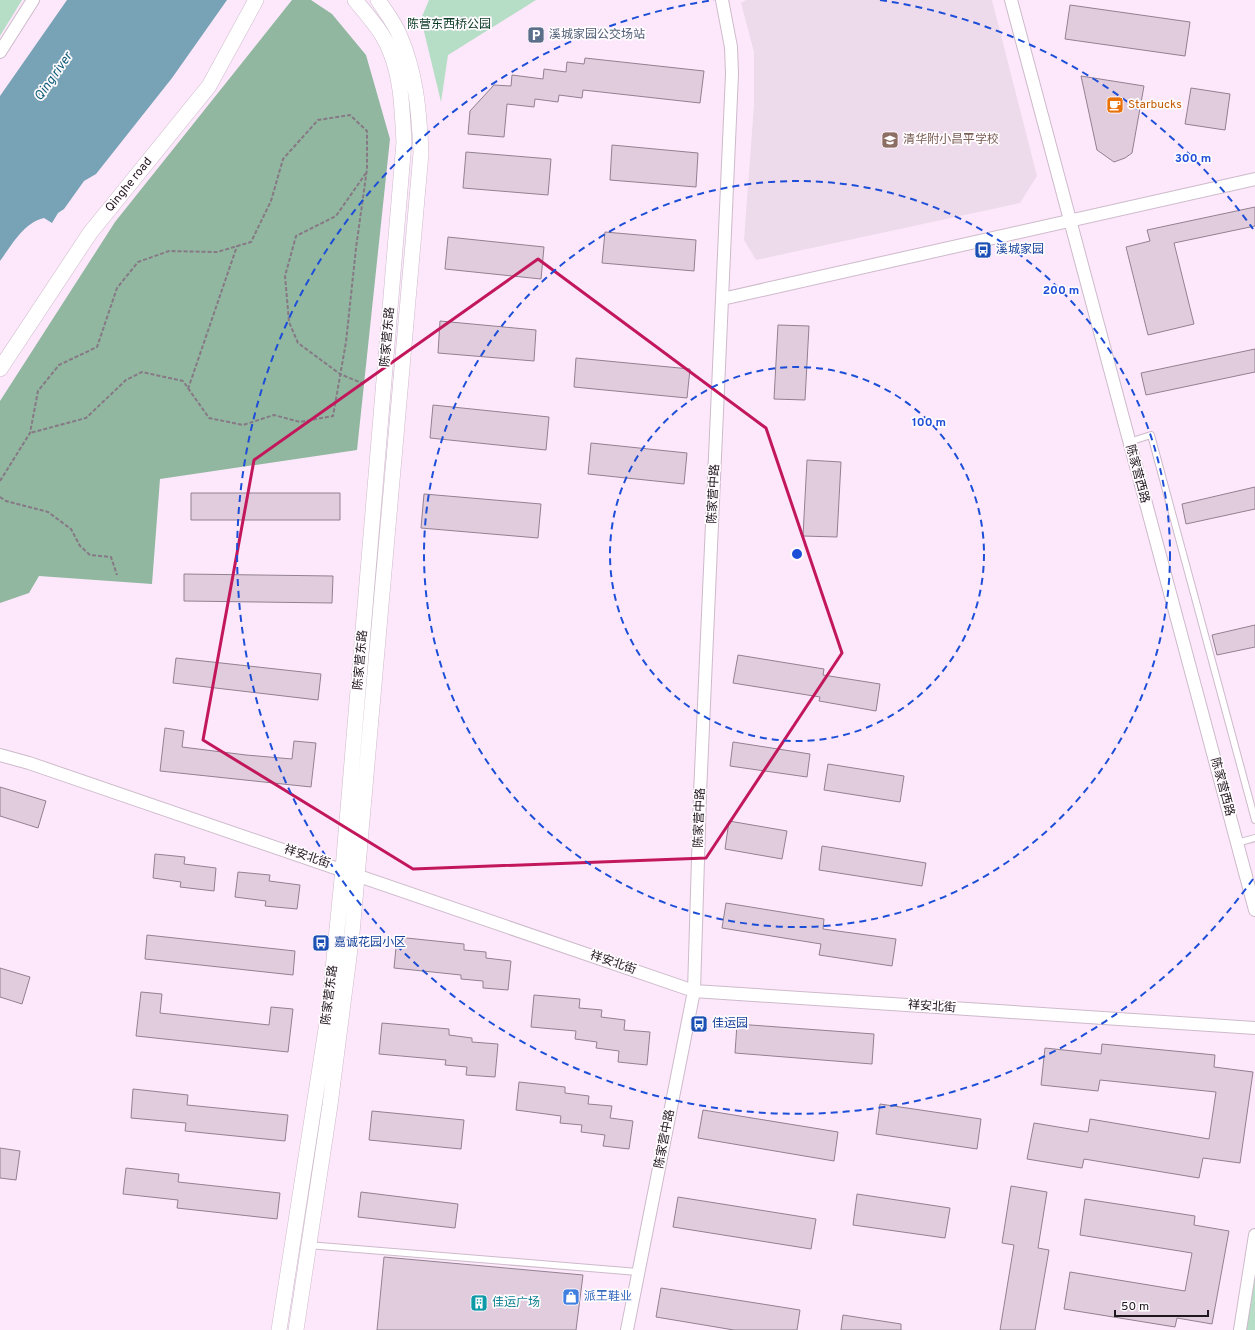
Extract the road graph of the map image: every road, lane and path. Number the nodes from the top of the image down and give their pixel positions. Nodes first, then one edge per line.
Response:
1 (33, 0) edge
2 (256, 0) edge
3 (355, 0) edge
4 (378, 0) edge
5 (722, 0) edge
6 (1011, 0) edge
7 (0, 52) edge
8 (366, 172) junction
9 (1255, 178) edge
10 (1070, 221) junction
11 (236, 246) junction
12 (722, 299) junction
13 (0, 369) edge
14 (340, 374) junction
15 (364, 384) dead end
16 (188, 389) junction
17 (30, 433) junction
18 (1128, 442) junction
19 (0, 480) edge
20 (0, 497) edge
21 (118, 575) dead end
22 (0, 755) edge
23 (1255, 820) edge
24 (1255, 838) edge
25 (1237, 842) junction
26 (350, 872) junction
27 (1255, 910) edge
28 (694, 991) junction
29 (1255, 1028) edge
30 (1255, 1235) edge
31 (308, 1245) junction
32 (638, 1272) junction
33 (279, 1330) edge
34 (296, 1330) edge
35 (626, 1330) edge
36 (1240, 1330) edge

1 - 7 street
2 - 13 street, Qinghe road
3 - 26 street, 陈家营东路
4 - 26 street, 陈家营东路
5 - 12 street, 陈家营中路
6 - 10 street, 陈家营西路
8 - 11 path
8 - 14 path
8 - 14 path
9 - 10 street
10 - 12 street
10 - 18 street, 陈家营西路
11 - 16 path
11 - 17 path
12 - 28 street, 陈家营中路
14 - 15 path
14 - 16 path
16 - 17 path
17 - 19 path
18 - 23 lane
18 - 25 street, 陈家营西路
20 - 21 path
22 - 26 street, 祥安北街
24 - 25 lane
25 - 27 street, 陈家营西路
26 - 28 street, 祥安北街
26 - 31 street, 陈家营东路
26 - 33 street, 陈家营东路
28 - 29 street, 祥安北街
28 - 32 street, 陈家营中路
30 - 36 street
31 - 32 lane
31 - 34 street, 陈家营东路
32 - 35 street, 陈家营中路

